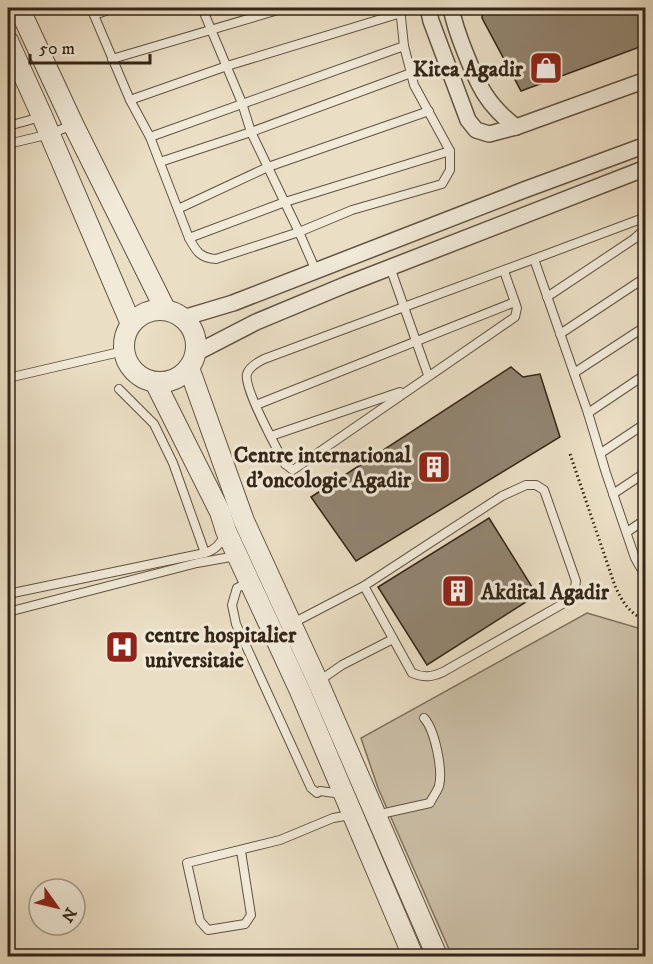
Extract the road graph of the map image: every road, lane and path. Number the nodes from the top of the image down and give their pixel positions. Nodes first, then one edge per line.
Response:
1 (19, 8) edge
2 (114, 8) edge
3 (202, 8) edge
4 (285, 8) edge
5 (428, 8) edge
6 (451, 8) edge
7 (400, 10) edge
8 (93, 11) edge
9 (211, 28) junction
10 (8, 41) edge
11 (404, 46) junction
12 (112, 59) junction
13 (227, 66) junction
14 (411, 73) junction
15 (645, 80) edge
16 (130, 100) junction
17 (242, 103) junction
18 (429, 111) junction
19 (73, 124) junction
20 (46, 125) junction
21 (8, 126) edge
22 (516, 127) junction
23 (251, 132) junction
24 (150, 137) junction
25 (8, 144) edge
26 (645, 145) edge
27 (450, 151) junction
28 (160, 162) junction
29 (268, 167) junction
30 (645, 168) edge
31 (285, 202) junction
32 (178, 209) junction
33 (645, 217) edge
34 (645, 228) edge
35 (299, 232) junction
36 (189, 238) junction
37 (534, 259) junction
38 (390, 267) junction
39 (316, 271) junction
40 (504, 271) junction
41 (645, 277) edge
42 (547, 297) junction
43 (515, 302) junction
44 (404, 307) junction
45 (165, 309) junction
46 (183, 318) junction
47 (131, 324) junction
48 (645, 326) edge
49 (560, 334) junction
50 (416, 340) junction
51 (124, 351) junction
52 (192, 360) junction
53 (8, 365) edge
54 (574, 373) junction
55 (645, 374) edge
56 (428, 375) junction
57 (9, 378) edge
58 (155, 382) junction
59 (119, 389) dead end
60 (408, 389) junction
61 (256, 405) junction
62 (588, 413) junction
63 (645, 423) edge
64 (271, 436) junction
65 (601, 453) junction
66 (570, 454) dead end
67 (645, 472) edge
68 (613, 494) junction
69 (645, 519) edge
70 (226, 531) junction
71 (627, 532) junction
72 (205, 553) junction
73 (238, 556) junction
74 (149, 565) junction
75 (644, 571) edge
76 (151, 575) junction
77 (250, 581) junction
78 (364, 586) junction
79 (8, 594) edge
80 (8, 612) edge
81 (645, 620) edge
82 (290, 625) junction
83 (393, 639) junction
84 (318, 682) junction
85 (300, 691) junction
86 (424, 718) dead end
87 (344, 794) junction
88 (353, 814) junction
89 (375, 815) junction
90 (241, 850) junction
91 (413, 957) edge
92 (437, 957) edge

1 - 19 street
2 - 8 lane
3 - 9 lane
4 - 9 lane
5 - 22 street
6 - 22 street
7 - 11 lane
7 - 13 lane
8 - 12 lane
9 - 12 lane
9 - 13 lane
10 - 20 street
11 - 14 lane
11 - 17 lane
12 - 16 lane
13 - 16 lane
13 - 17 lane
14 - 18 lane
14 - 23 lane
15 - 22 street
16 - 24 lane
17 - 23 lane
17 - 24 lane
18 - 27 lane
18 - 29 lane
19 - 20 lane
19 - 45 street
20 - 21 lane
20 - 25 lane
20 - 47 street
23 - 28 lane
23 - 29 lane
24 - 28 lane
26 - 39 street
27 - 31 lane
27 - 35 lane
28 - 32 lane
29 - 31 lane
29 - 32 lane
30 - 38 street
31 - 35 lane
31 - 36 lane
32 - 36 lane
33 - 37 lane
34 - 42 lane
35 - 36 lane
35 - 39 lane
37 - 40 lane
37 - 42 lane
38 - 44 lane
38 - 52 street
39 - 46 street
40 - 43 lane
40 - 44 lane
41 - 49 lane
42 - 49 lane
43 - 50 lane
43 - 56 lane
44 - 50 lane
44 - 61 lane
45 - 46 street
45 - 47 street
46 - 52 street
47 - 51 street
48 - 54 lane
49 - 54 lane
50 - 56 lane
50 - 61 lane
51 - 57 lane
51 - 58 street
52 - 58 street
52 - 82 street
53 - 57 lane
54 - 62 lane
55 - 62 lane
56 - 60 lane
58 - 70 street
59 - 72 lane
60 - 64 lane
60 - 64 lane
61 - 64 lane
62 - 65 lane
63 - 65 lane
65 - 68 lane
66 - 81 path
67 - 68 lane
68 - 71 lane
69 - 71 lane
70 - 72 lane
70 - 73 street
71 - 75 lane
72 - 74 lane
73 - 76 lane
73 - 77 street
74 - 76 lane
74 - 79 lane
76 - 80 lane
77 - 85 street
77 - 87 lane
78 - 82 lane
78 - 83 lane
78 - 83 lane
82 - 84 street
83 - 84 lane
84 - 85 street
84 - 89 street
85 - 87 street
86 - 89 lane
87 - 88 street
88 - 90 lane
88 - 91 street
89 - 92 street
90 - 90 lane

